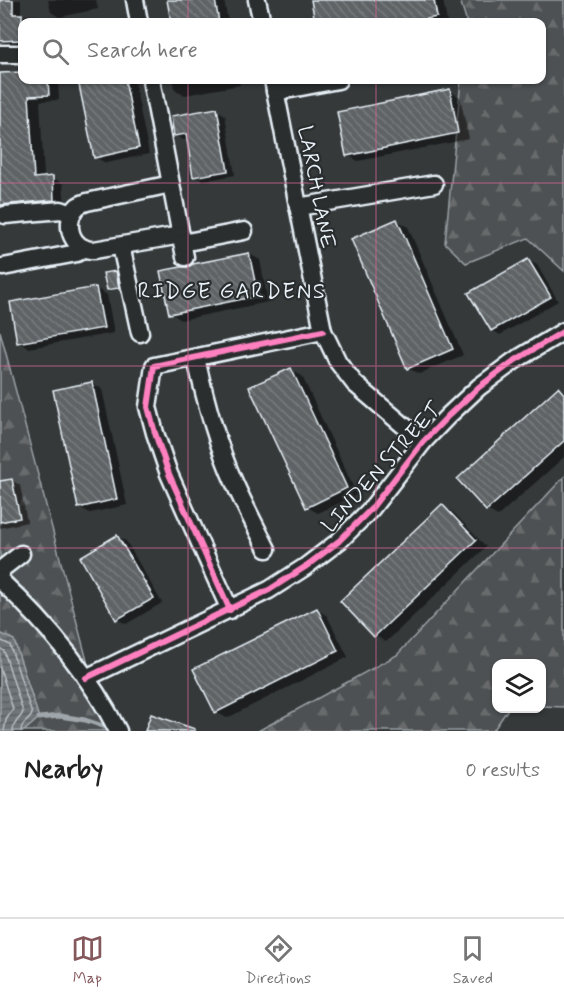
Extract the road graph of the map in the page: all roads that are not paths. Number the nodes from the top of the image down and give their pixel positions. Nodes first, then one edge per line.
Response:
1 (135, 0) edge
2 (257, 0) edge
3 (138, 18) edge
4 (261, 18) edge
5 (0, 54) edge
6 (18, 54) edge
7 (152, 84) edge
8 (295, 84) edge
9 (274, 86) edge
10 (171, 184) junction
11 (434, 184) dead end
12 (298, 207) junction
13 (72, 214) junction
14 (5, 215) dead end
15 (244, 231) dead end
16 (182, 245) junction
17 (122, 246) junction
18 (84, 248) junction
19 (3, 267) dead end
20 (323, 331) junction
21 (564, 331) edge
22 (140, 333) dead end
23 (195, 358) junction
24 (423, 442) junction
25 (267, 549) dead end
26 (21, 554) dead end
27 (0, 573) edge
28 (0, 580) edge
29 (230, 610) junction
30 (86, 678) junction
31 (118, 731) edge

1 - 3 street
2 - 4 street
5 - 6 street
7 - 10 street
8 - 9 street
9 - 12 street, LARCH LANE
10 - 13 street
10 - 16 street
11 - 12 street
12 - 20 street, LARCH LANE
13 - 14 street
13 - 18 street
15 - 16 street
16 - 17 street
17 - 18 street
17 - 22 street
18 - 19 street
20 - 23 street
20 - 24 street, LARCH LANE
21 - 24 street, LINDEN STREET
23 - 25 street
23 - 29 street
24 - 29 street, LINDEN STREET
26 - 27 street
28 - 30 street
29 - 30 street, LINDEN STREET
30 - 31 street

